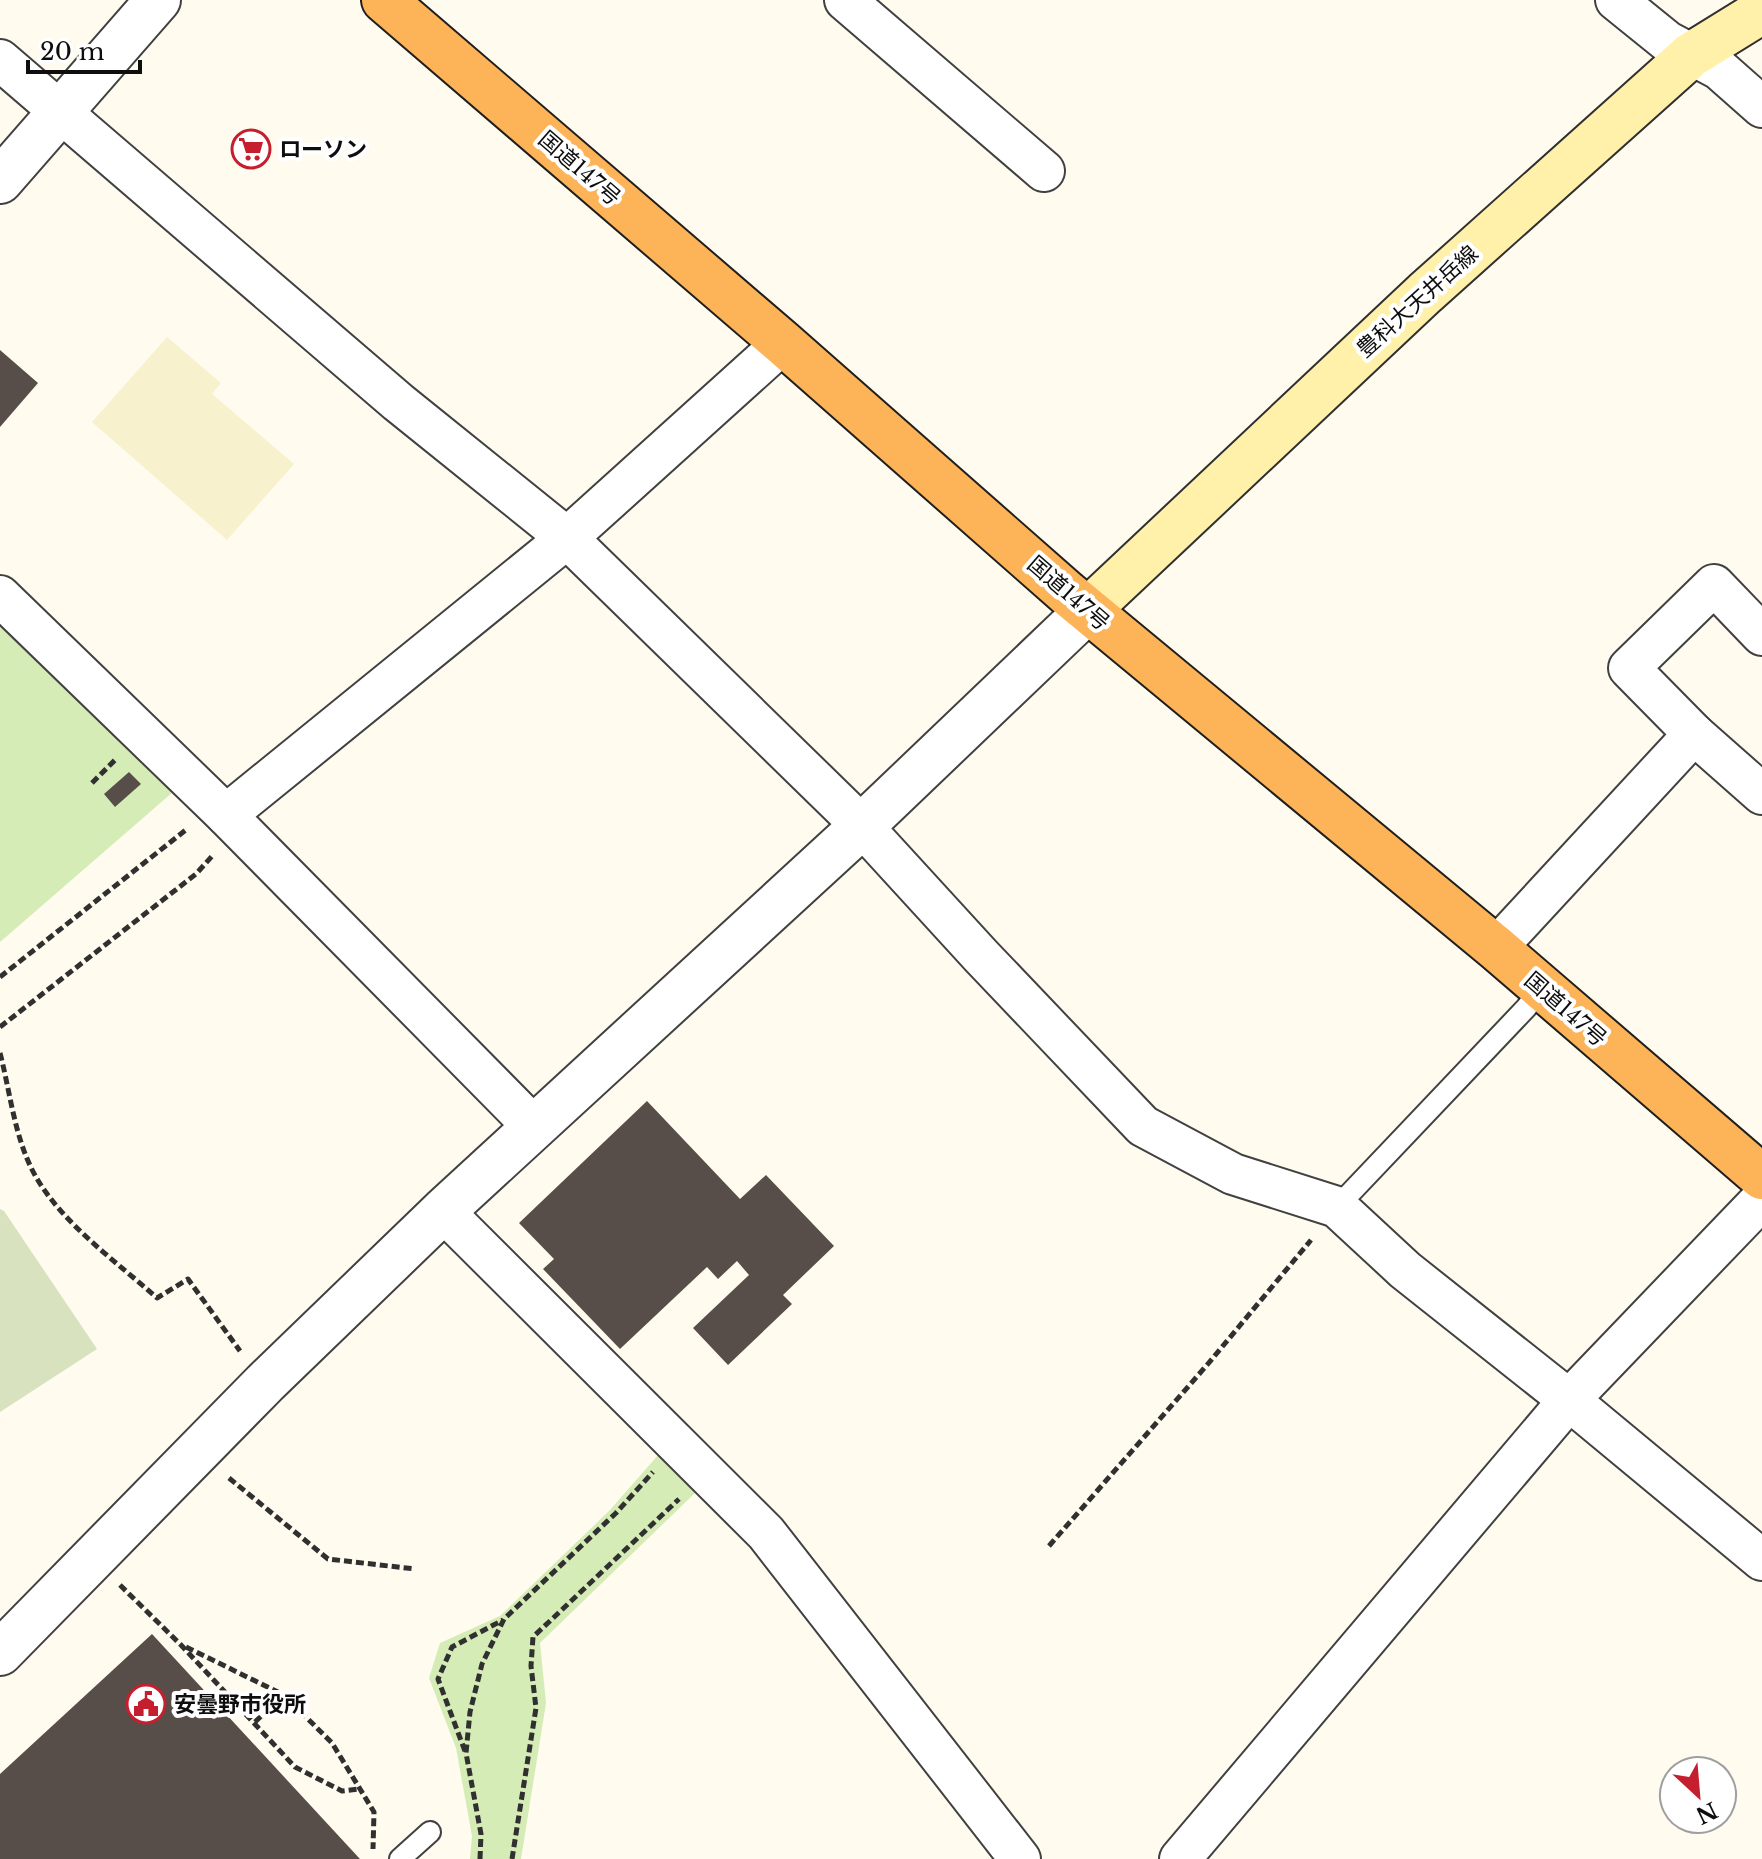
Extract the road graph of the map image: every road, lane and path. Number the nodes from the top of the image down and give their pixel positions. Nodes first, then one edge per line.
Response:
1 (158, 0) edge
2 (384, 0) edge
3 (845, 0) edge
4 (1616, 0) edge
5 (1762, 11) edge
6 (1691, 55) junction
7 (0, 60) edge
8 (1762, 107) edge
9 (61, 111) junction
10 (1044, 171) dead end
11 (0, 181) edge
12 (783, 343) junction
13 (567, 538) junction
14 (0, 596) edge
15 (1088, 610) junction
16 (1762, 635) edge
17 (1694, 734) junction
18 (1762, 794) edge
19 (221, 811) junction
20 (862, 826) junction
21 (196, 874) dead end
22 (1496, 948) junction
23 (0, 977) edge
24 (1541, 989) junction
25 (0, 1027) edge
26 (0, 1053) edge
27 (534, 1127) junction
28 (1762, 1177) edge
29 (1762, 1199) edge
30 (1337, 1207) junction
31 (443, 1211) junction
32 (265, 1383) junction
33 (1569, 1400) junction
34 (677, 1445) junction
35 (222, 1472) dead end
36 (706, 1473) junction
37 (1049, 1546) dead end
38 (1762, 1560) edge
39 (415, 1569) dead end
40 (116, 1581) dead end
41 (504, 1619) junction
42 (181, 1645) junction
43 (0, 1653) edge
44 (284, 1695) junction
45 (255, 1722) junction
46 (466, 1753) junction
47 (359, 1789) junction
48 (430, 1832) dead end
49 (373, 1851) dead end
50 (400, 1859) edge
51 (480, 1859) edge
52 (512, 1859) edge
53 (1020, 1859) edge
54 (1180, 1859) edge

1 - 9 street
2 - 12 highway, 国道147号
3 - 10 street
4 - 6 street
5 - 6 main road, 豊科大天井岳線
6 - 8 street
6 - 15 main road, 豊科大天井岳線
7 - 9 street
9 - 11 street
9 - 13 street
12 - 13 street
12 - 15 highway, 国道147号
13 - 19 street
13 - 20 street
14 - 19 street
15 - 20 street
15 - 22 highway, 国道147号
16 - 17 street
17 - 18 street
17 - 22 street
19 - 23 path
19 - 27 street
20 - 27 street
20 - 30 street
21 - 25 path
22 - 24 highway, 国道147号
24 - 28 highway, 国道147号
24 - 30 lane
26 - 32 path
27 - 31 street
29 - 33 street
30 - 33 street
30 - 37 path
31 - 32 street
31 - 34 street
32 - 43 street
33 - 38 street
33 - 54 street
34 - 36 street
34 - 41 path
35 - 39 path
36 - 52 path
36 - 53 street
40 - 42 path
41 - 46 path
41 - 46 path
42 - 44 path
42 - 45 path
44 - 45 path
44 - 47 path
45 - 47 path
46 - 51 path
47 - 49 path
48 - 50 lane

